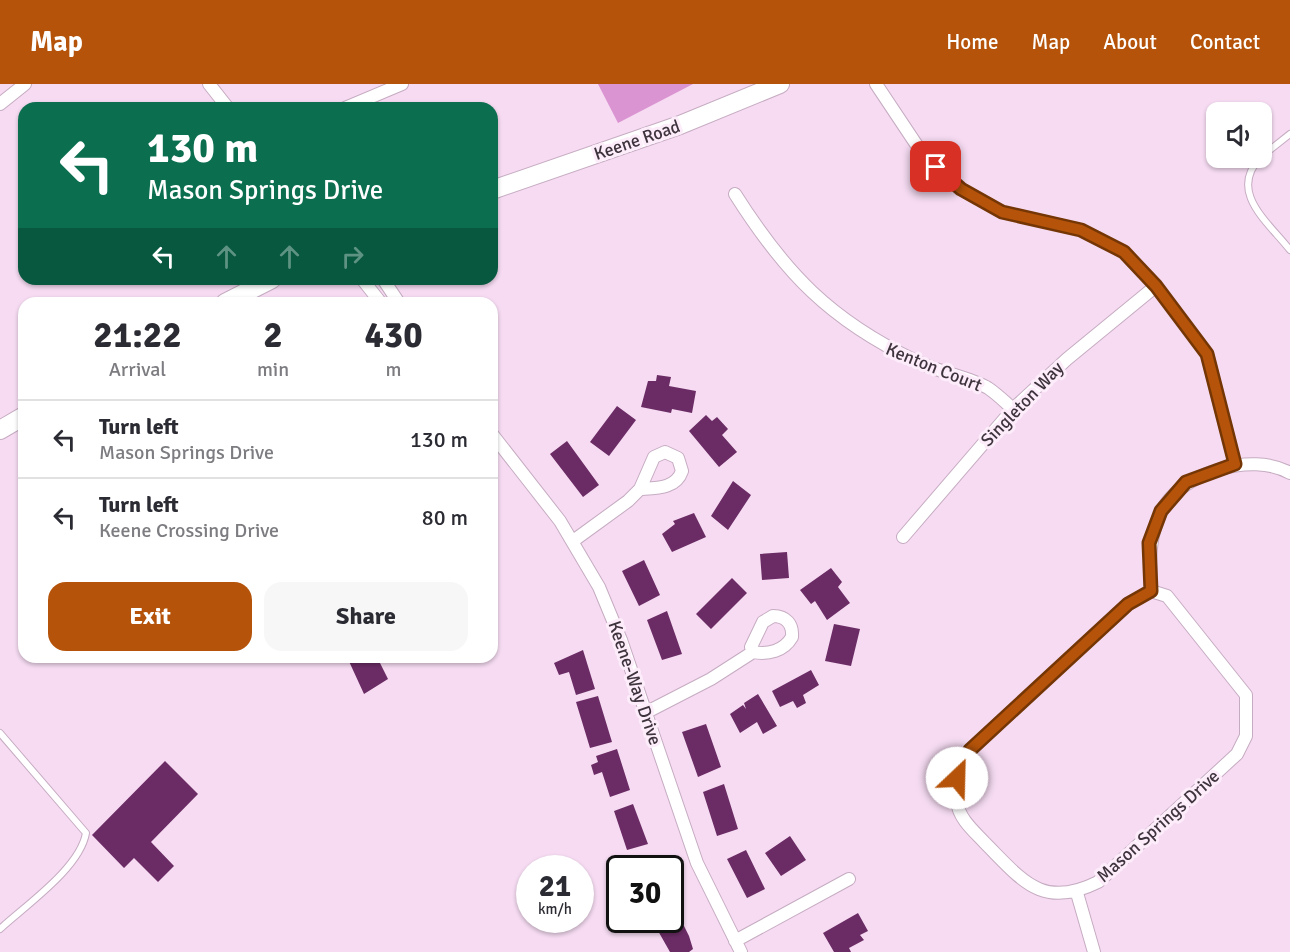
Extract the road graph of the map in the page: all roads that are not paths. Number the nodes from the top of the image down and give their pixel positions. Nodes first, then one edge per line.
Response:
1 (25, 84) edge
2 (209, 84) edge
3 (402, 84) edge
4 (780, 84) edge
5 (876, 84) edge
6 (223, 102) edge
7 (359, 102) edge
8 (0, 104) edge
9 (1290, 134) edge
10 (1272, 148) edge
11 (1253, 168) edge
12 (498, 188) edge
13 (735, 194) dead end
14 (1290, 250) edge
15 (260, 285) edge
16 (367, 285) edge
17 (1156, 286) junction
18 (237, 297) edge
19 (376, 297) edge
20 (1013, 409) junction
21 (18, 420) edge
22 (0, 430) edge
23 (498, 442) edge
24 (1235, 464) junction
25 (1290, 473) edge
26 (640, 489) dead end
27 (903, 537) dead end
28 (573, 541) junction
29 (1151, 591) junction
30 (753, 652) dead end
31 (645, 713) junction
32 (0, 733) edge
33 (849, 879) dead end
34 (1077, 893) junction
35 (0, 929) edge
36 (738, 947) edge
37 (1094, 952) edge

1 - 8 street
2 - 6 street
3 - 7 street
4 - 12 main road, Keene Road
5 - 17 street
9 - 10 lane
11 - 14 lane
13 - 20 street, Kenton Court
15 - 18 main road
16 - 19 street
17 - 20 street, Singleton Way
17 - 24 street
20 - 27 street, Singleton Way
21 - 22 main road
23 - 28 street, Keene-Way Drive
24 - 25 street
24 - 29 street
26 - 28 street
28 - 31 street, Keene-Way Drive
29 - 34 street, Mason Springs Drive
29 - 34 street, Mason Springs Drive
30 - 31 street
31 - 36 street, Keene-Way Drive
32 - 35 lane
33 - 36 street
34 - 37 street

